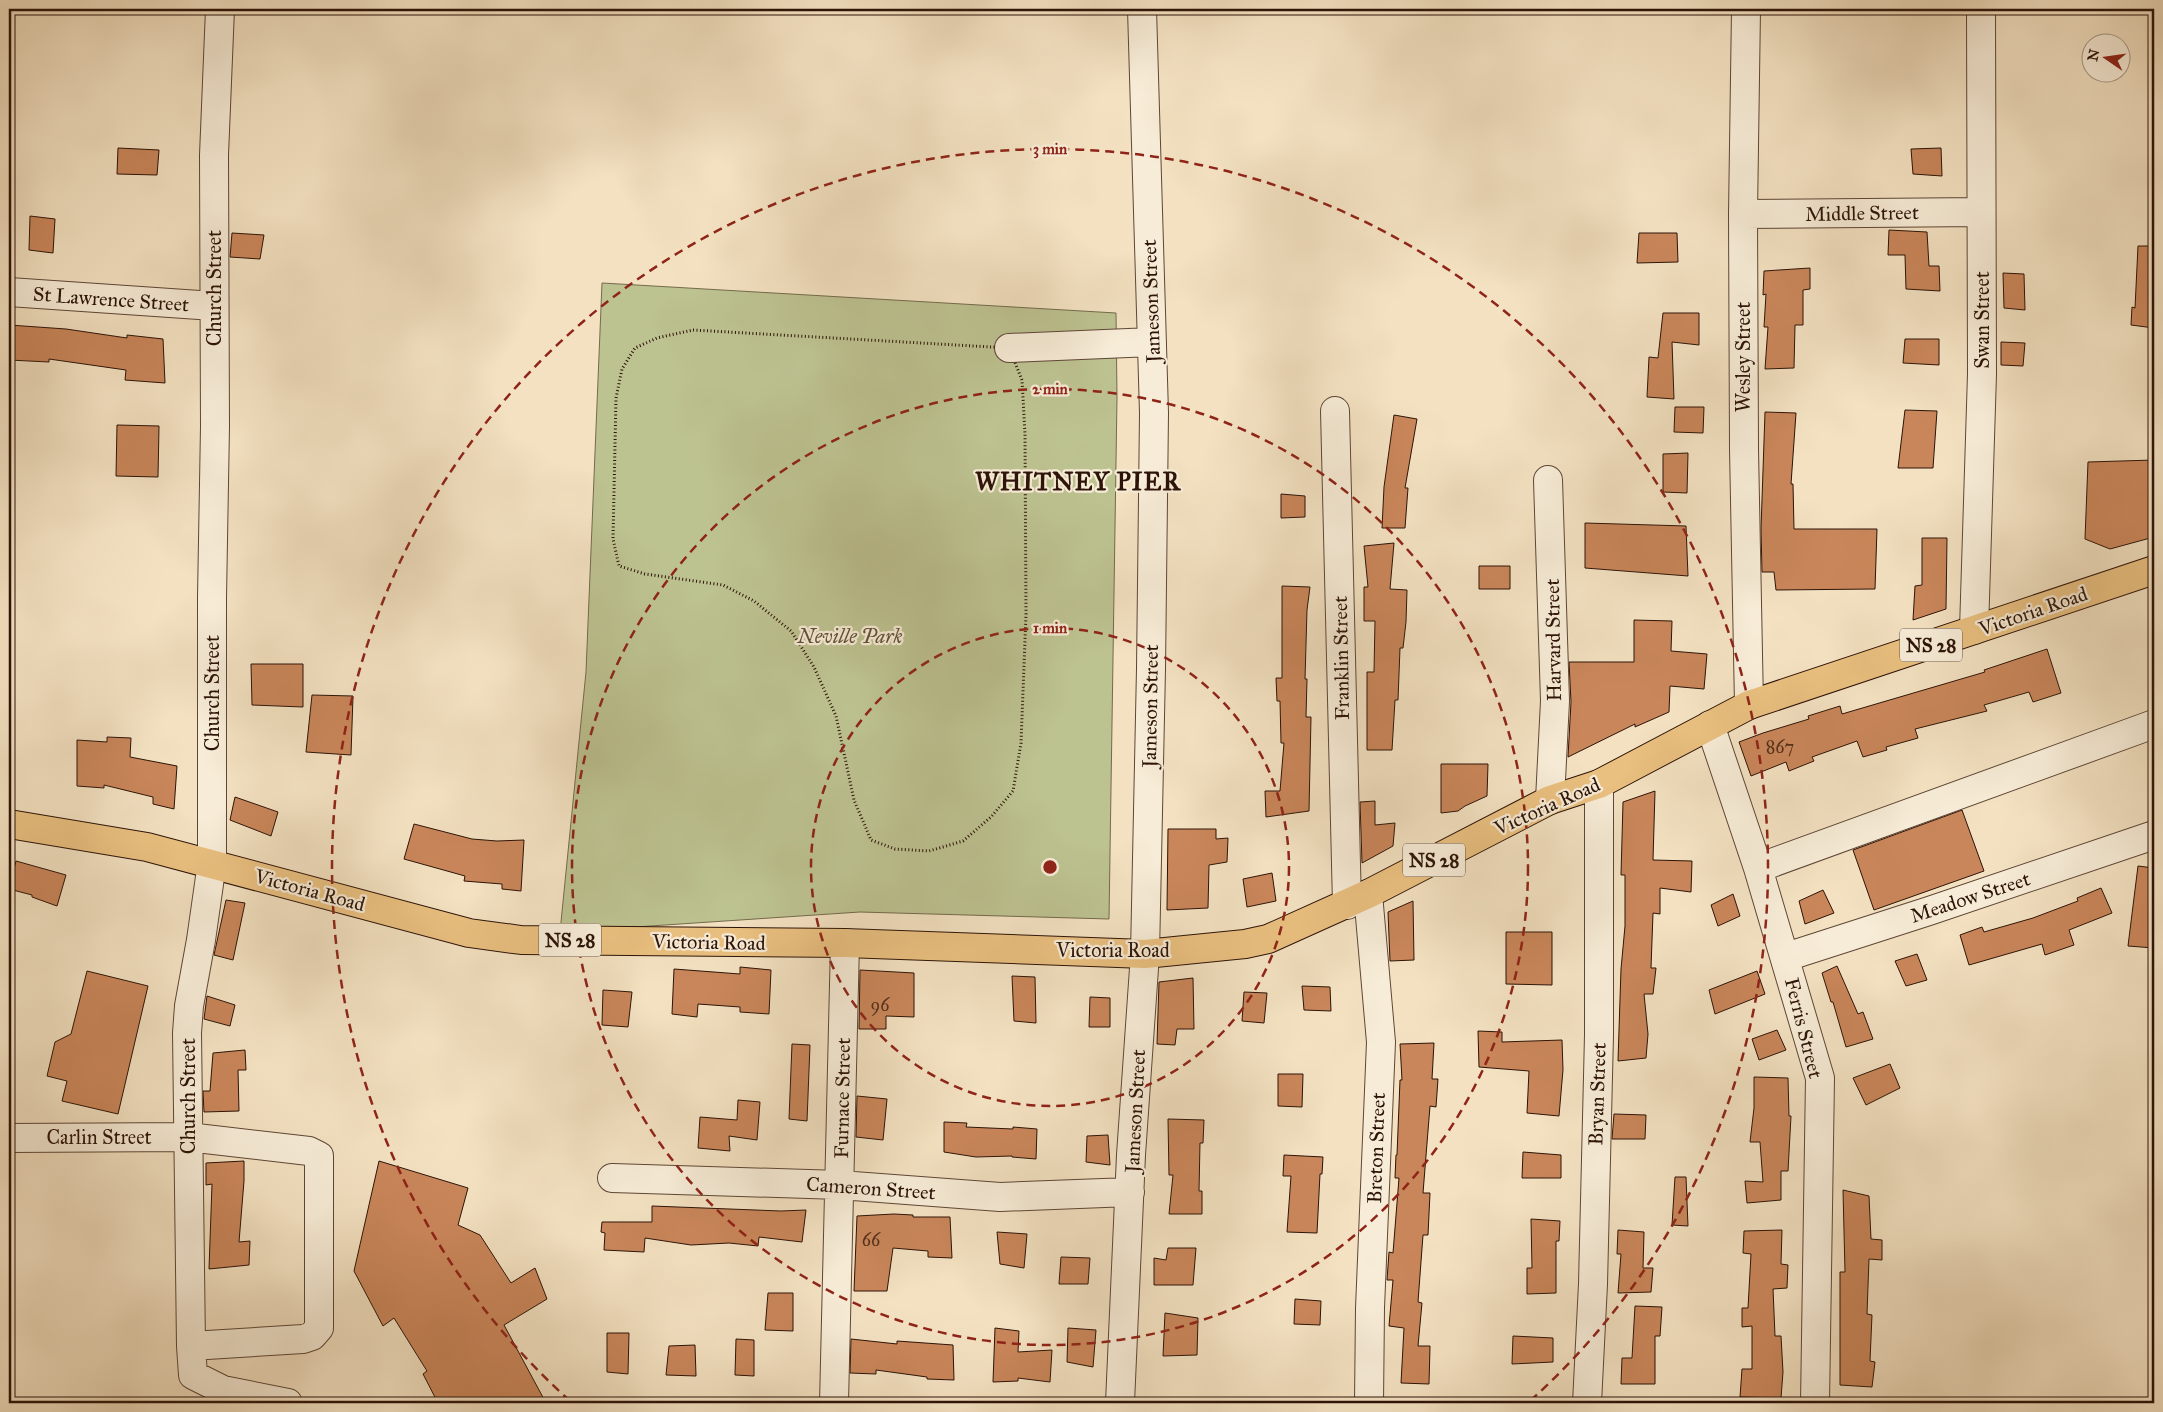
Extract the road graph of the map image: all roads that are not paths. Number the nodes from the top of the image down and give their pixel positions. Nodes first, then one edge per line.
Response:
1 (220, 9) edge
2 (1142, 9) edge
3 (1746, 9) edge
4 (1981, 9) edge
5 (1981, 212) junction
6 (1743, 214) junction
7 (9, 292) edge
8 (214, 306) junction
9 (1152, 342) junction
10 (1008, 348) road end
11 (1335, 411) dead end
12 (1548, 480) dead end
13 (2154, 570) edge
14 (1974, 630) junction
15 (1749, 705) junction
16 (2154, 724) edge
17 (1710, 725) junction
18 (1599, 784) junction
19 (1550, 800) junction
20 (9, 824) edge
21 (2154, 835) edge
22 (212, 863) junction
23 (1758, 868) junction
24 (1357, 899) junction
25 (845, 943) junction
26 (1145, 954) junction
27 (1786, 957) junction
28 (188, 1137) junction
29 (9, 1138) edge
30 (612, 1178) dead end
31 (840, 1185) junction
32 (1130, 1192) junction
33 (191, 1346) junction
34 (288, 1403) edge
35 (834, 1403) edge
36 (1120, 1403) edge
37 (1369, 1403) edge
38 (1587, 1403) edge
39 (1815, 1403) edge

1 - 8 street, Church Street
2 - 9 street, Jameson Street
3 - 6 street, Wesley Street
4 - 5 street, Swan Street
5 - 6 street, Middle Street
5 - 14 street, Swan Street
6 - 15 street, Wesley Street
7 - 8 street, St Lawrence Street
8 - 22 street, Church Street
9 - 10 street
9 - 26 street, Jameson Street
11 - 24 street, Franklin Street
12 - 19 street, Harvard Street
13 - 14 main road, Victoria Road / NS 28
14 - 15 main road, Victoria Road / NS 28
15 - 17 main road, Victoria Road / NS 28
16 - 23 street
17 - 18 main road, Victoria Road / NS 28
17 - 23 street, Ferris Street
18 - 19 main road, Victoria Road / NS 28
18 - 38 street, Bryan Street
19 - 24 main road, Victoria Road / NS 28
20 - 22 main road, Victoria Road / NS 28
21 - 27 street, Meadow Street
22 - 25 main road, Victoria Road / NS 28
22 - 28 street, Church Street
23 - 27 street, Ferris Street
24 - 26 main road, Victoria Road / NS 28
24 - 37 street, Breton Street
25 - 26 main road, Victoria Road / NS 28
25 - 31 street, Furnace Street
26 - 32 street, Jameson Street
27 - 39 street, Ferris Street
28 - 29 street, Carlin Street
28 - 33 street, Church Street
28 - 33 street, Carlin Street
30 - 31 street, Cameron Street
31 - 32 street, Cameron Street
31 - 35 street, Furnace Street
32 - 36 street, Jameson Street
33 - 34 street, Church Street

